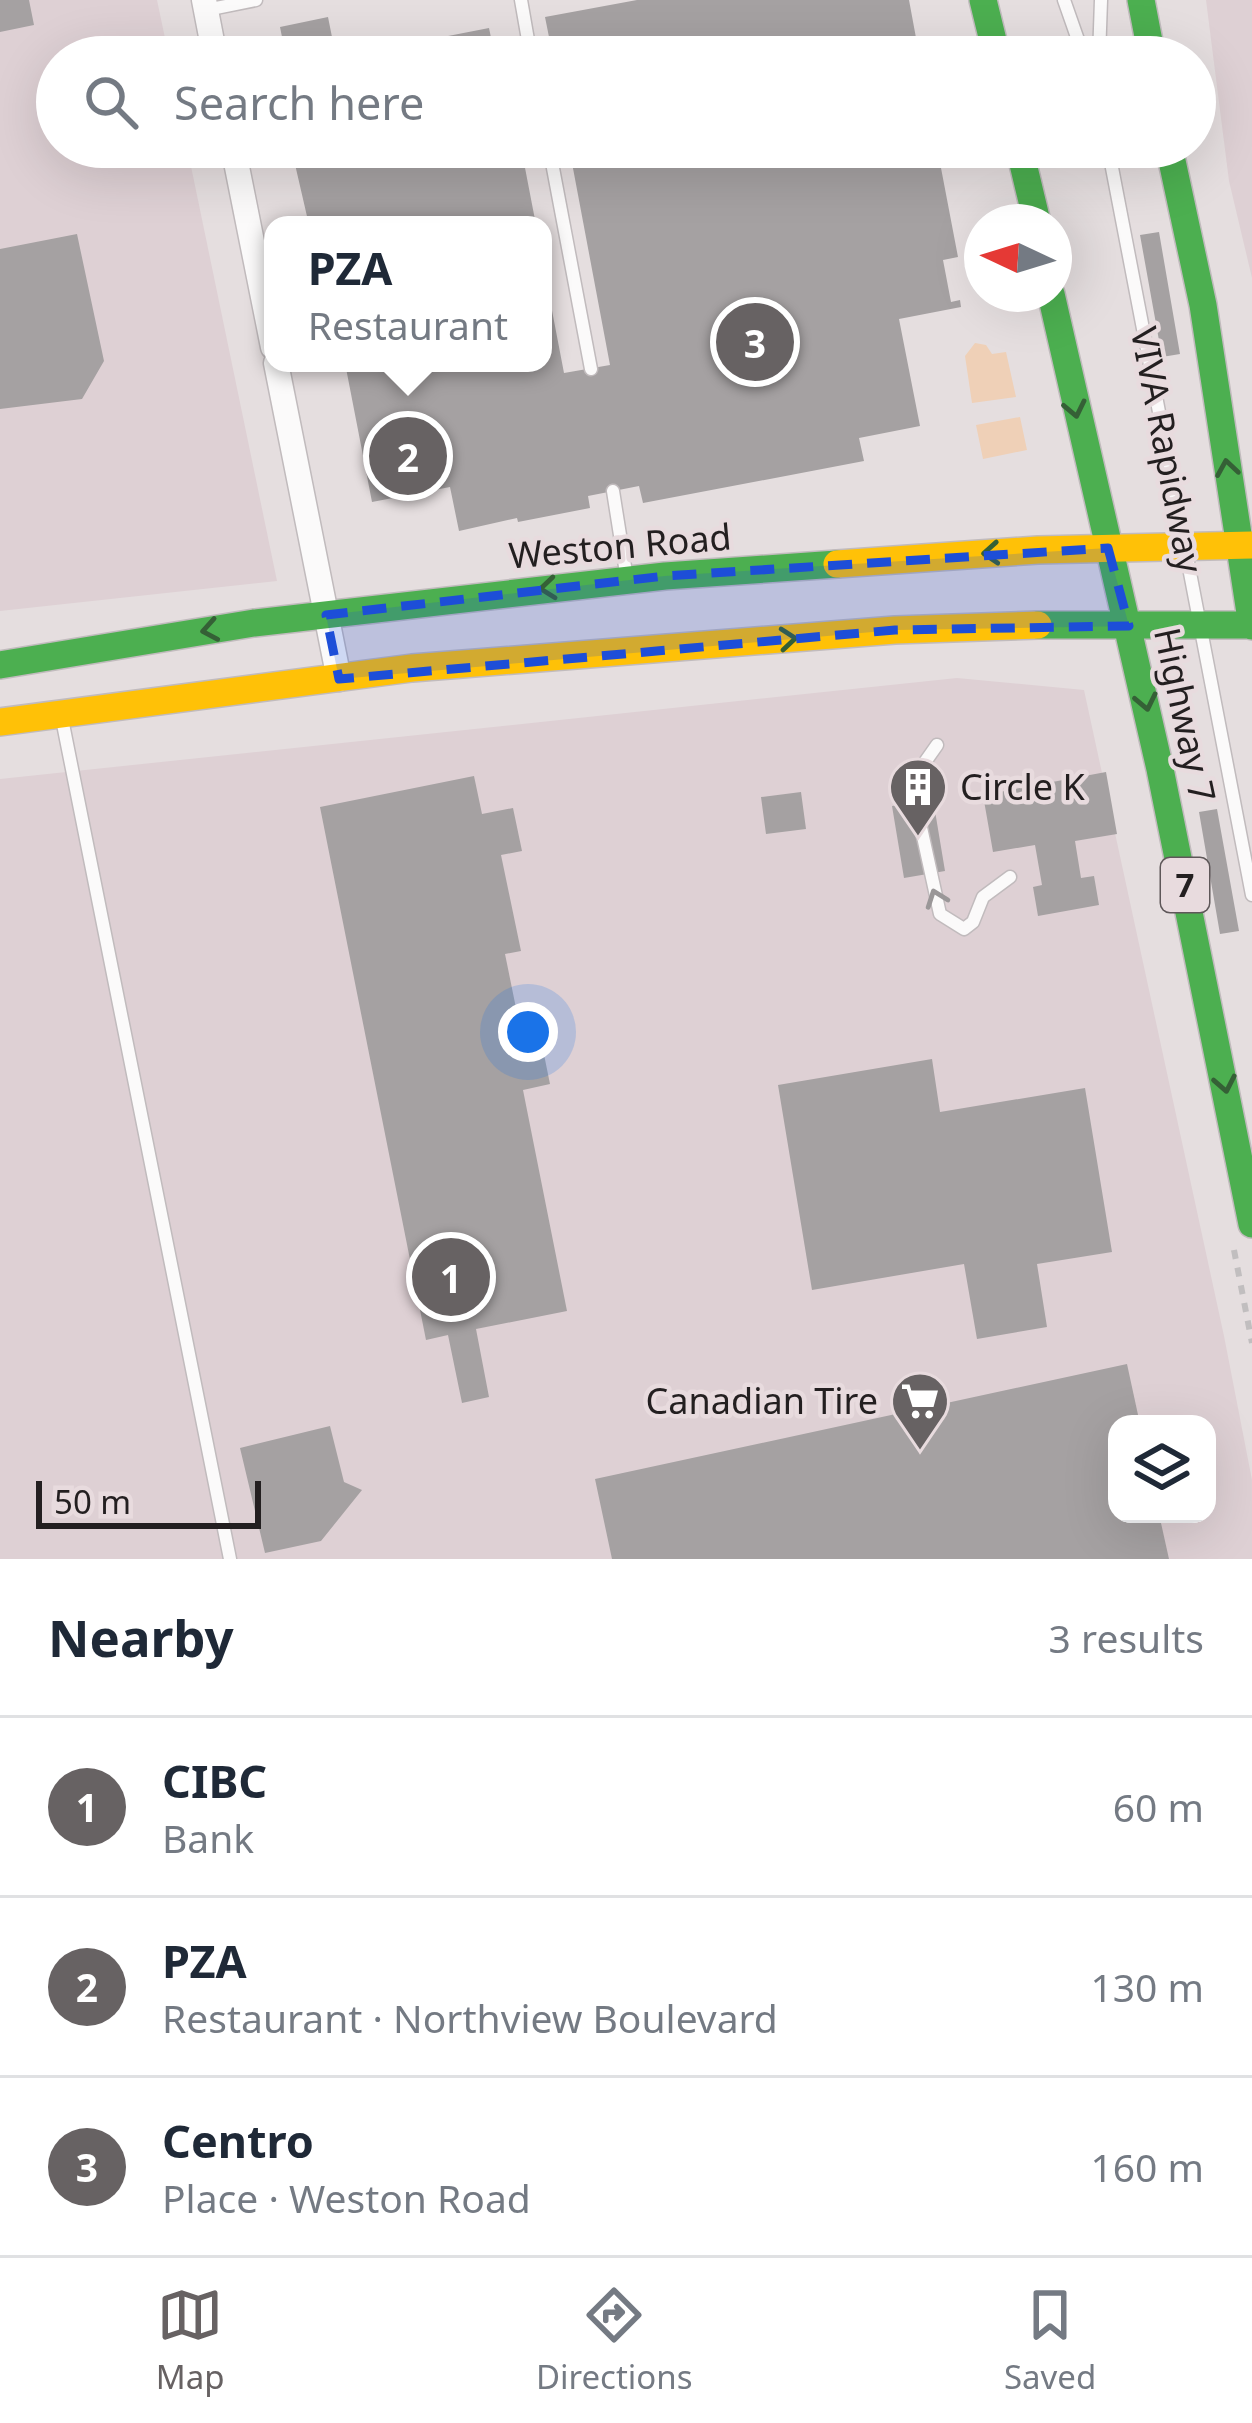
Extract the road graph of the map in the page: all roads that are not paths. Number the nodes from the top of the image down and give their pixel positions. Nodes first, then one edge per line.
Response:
1 (256, 0) edge
2 (521, 0) edge
3 (983, 0) edge
4 (1064, 0) edge
5 (1101, 0) edge
6 (1142, 0) edge
7 (205, 5) edge
8 (211, 36) edge
9 (527, 36) edge
10 (992, 36) edge
11 (1077, 36) edge
12 (1100, 36) edge
13 (1148, 36) edge
14 (237, 168) edge
15 (553, 168) edge
16 (1023, 168) edge
17 (1112, 168) edge
18 (1173, 168) edge
19 (1032, 204) edge
20 (264, 302) edge
21 (1056, 312) edge
22 (591, 369) dead end
23 (278, 372) edge
24 (613, 491) dead end
25 (1246, 544) edge
26 (1185, 546) junction
27 (1108, 548) junction
28 (627, 580) junction
29 (326, 614) junction
30 (1200, 624) junction
31 (1129, 626) junction
32 (1252, 626) edge
33 (0, 665) edge
34 (339, 679) junction
35 (61, 713) junction
36 (0, 722) edge
37 (937, 745) dead end
38 (1010, 877) dead end
39 (1252, 895) edge
40 (1252, 1224) edge
41 (230, 1559) edge

1 - 7 lane
2 - 9 lane
3 - 10 main road
4 - 11 lane
5 - 12 lane
6 - 13 main road
7 - 8 street
14 - 20 street
15 - 22 lane
16 - 19 main road
17 - 26 lane, VIVA Rapidway
25 -> 18 main road
21 -> 27 main road, Highway 7 / 7
23 - 29 street
24 - 28 lane
25 - 26 main road, Weston Road
25 - 32 main road
26 - 27 main road, Weston Road
26 - 30 lane, VIVA Rapidway
27 -> 28 main road, Weston Road
27 - 31 main road, Highway 7 / 7
28 -> 29 main road, Weston Road
29 -> 33 main road, Weston Road
29 - 34 street
30 - 31 main road
30 - 32 main road
30 - 39 lane, VIVA Rapidway
34 -> 31 main road
31 -> 40 main road, Highway 7 / 7
34 - 35 main road
35 - 36 main road
35 - 41 lane
38 -> 37 lane

